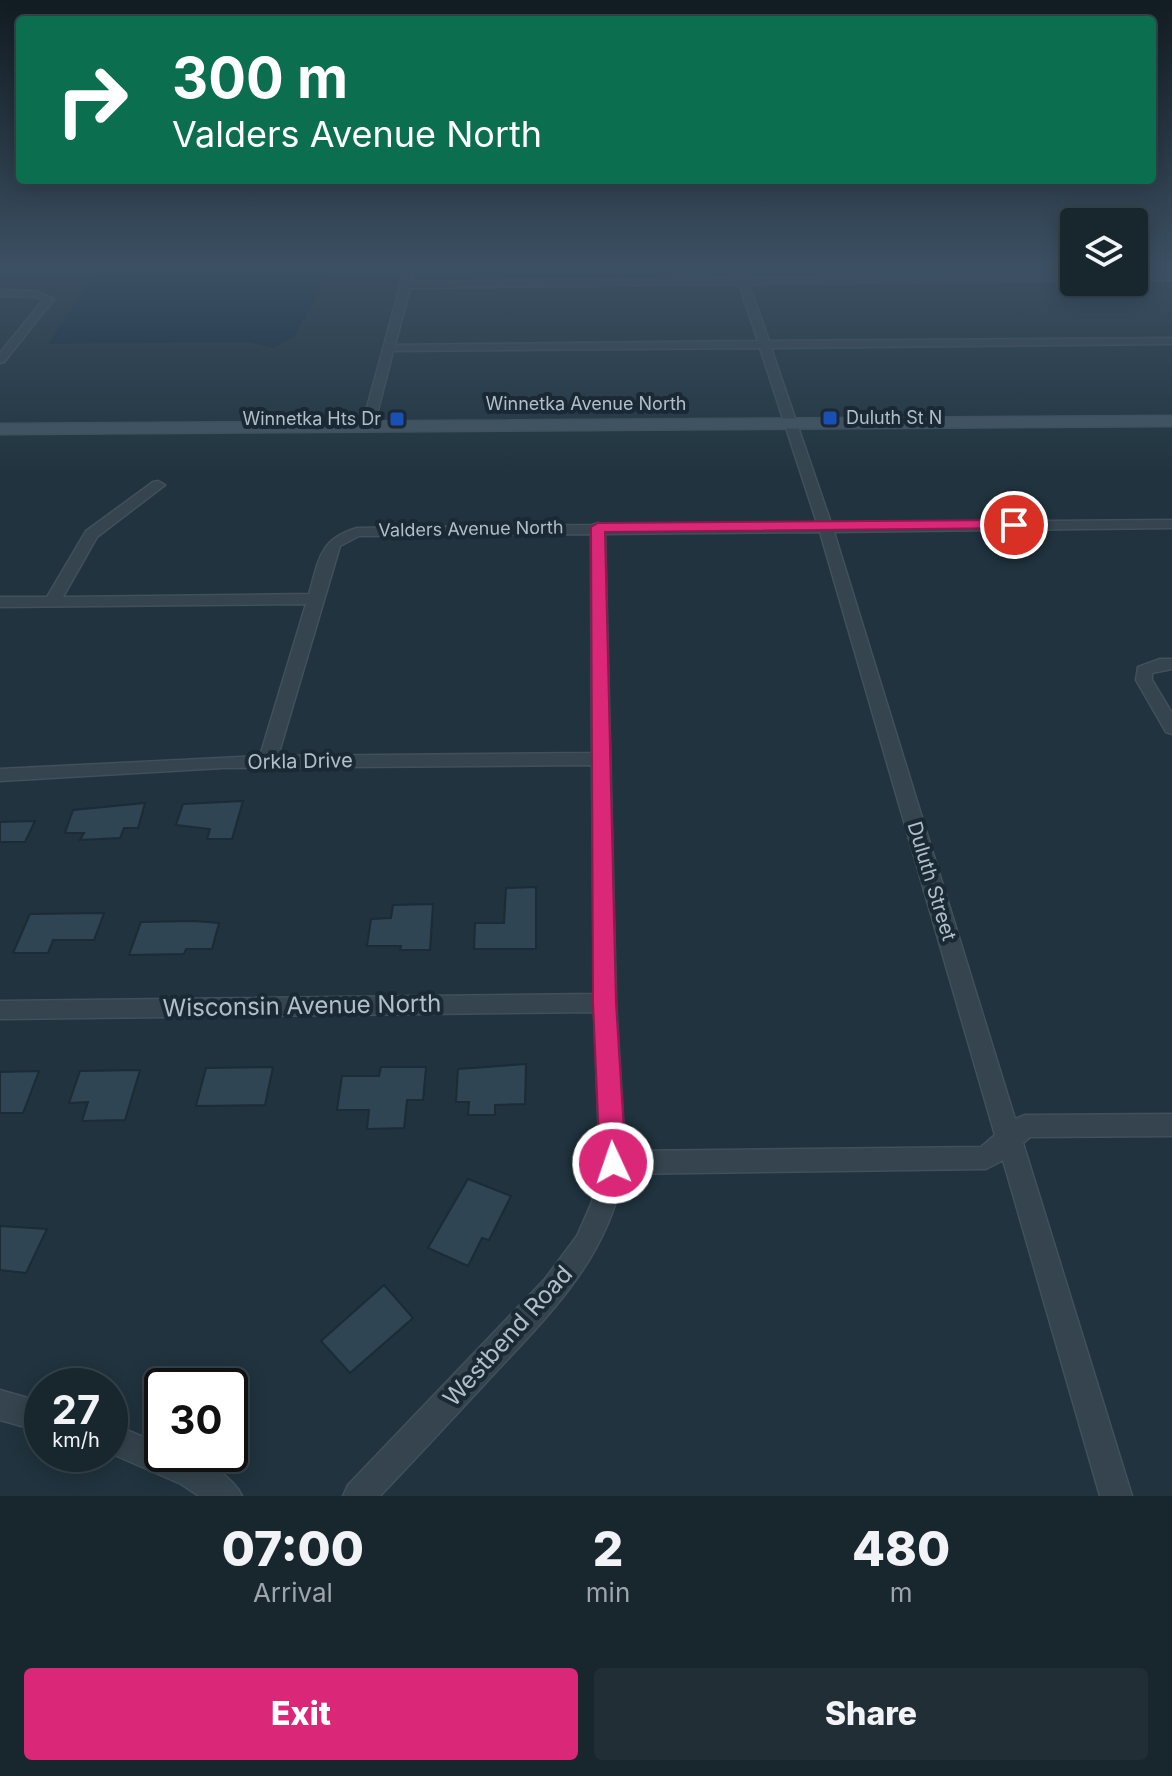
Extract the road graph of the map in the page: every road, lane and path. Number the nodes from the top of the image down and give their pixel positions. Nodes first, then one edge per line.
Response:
1 (19, 338) edge
2 (392, 338) edge
3 (763, 338) edge
4 (1172, 341) edge
5 (765, 345) junction
6 (389, 348) junction
7 (0, 360) edge
8 (1172, 421) edge
9 (792, 423) junction
10 (368, 426) junction
11 (0, 429) edge
12 (158, 485) dead end
13 (1172, 524) edge
14 (825, 525) junction
15 (598, 527) junction
16 (315, 599) junction
17 (0, 602) edge
18 (52, 602) junction
19 (1172, 664) edge
20 (1172, 728) edge
21 (601, 759) junction
22 (267, 762) junction
23 (0, 775) edge
24 (605, 1003) junction
25 (0, 1010) edge
26 (1172, 1125) edge
27 (1010, 1139) junction
28 (613, 1163) junction
29 (0, 1405) edge
30 (24, 1412) edge
31 (128, 1446) edge
32 (226, 1496) edge
33 (359, 1496) edge
34 (1116, 1496) edge

1 - 7 street
2 - 6 street
3 - 5 street, Duluth Street
4 - 5 street
5 - 6 street
5 - 9 street, Duluth Street
6 - 10 street
8 - 9 main road, Winnetka Avenue North
9 - 10 main road, Winnetka Avenue North
9 - 14 street, Duluth Street
10 - 11 main road, Winnetka Avenue North
12 - 18 street
13 - 14 street, Valders Avenue North
14 - 15 street, Valders Avenue North
14 - 27 street, Duluth Street
15 - 16 street, Valders Avenue North
15 - 21 street, Westbend Road
16 - 18 street
16 - 22 street
17 - 18 street
19 - 20 street
21 - 22 street, Orkla Drive
21 - 24 street, Westbend Road
22 - 23 street, Orkla Drive
24 - 25 street, Wisconsin Avenue North
24 - 28 street, Westbend Road
26 - 27 street
27 - 28 street
27 - 34 street, Duluth Street
28 - 33 street, Westbend Road
29 - 30 street
31 - 32 street

